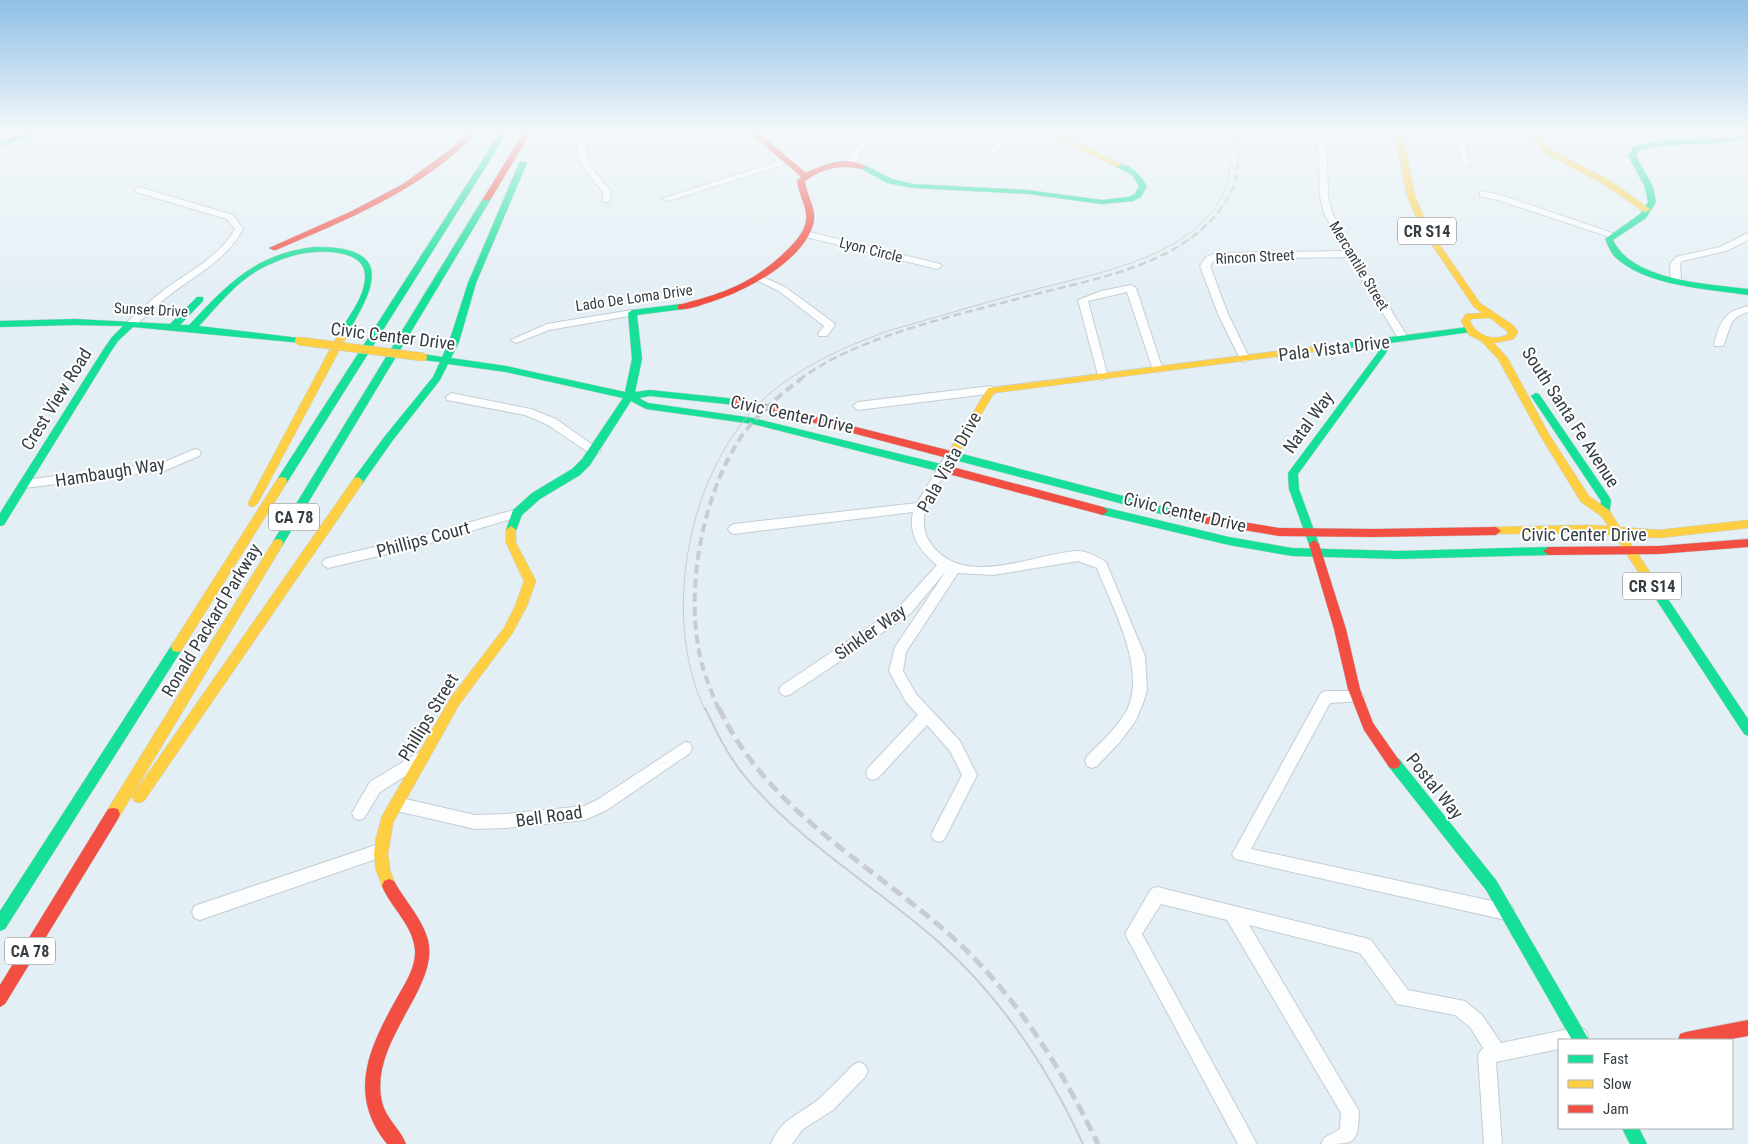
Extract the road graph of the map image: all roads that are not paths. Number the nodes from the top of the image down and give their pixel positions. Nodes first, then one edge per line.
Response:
1 (410, 183) edge
2 (472, 183) edge
3 (497, 183) edge
4 (515, 183) edge
5 (600, 183) edge
6 (717, 183) edge
7 (801, 183) edge
8 (904, 183) edge
9 (1142, 183) edge
10 (1324, 183) edge
11 (1401, 183) edge
12 (1409, 183) edge
13 (1608, 183) edge
14 (1645, 183) edge
15 (139, 190) dead end
16 (1482, 194) dead end
17 (665, 199) dead end
18 (606, 200) dead end
19 (1647, 210) junction
20 (805, 234) junction
21 (1613, 235) junction
22 (1748, 236) edge
23 (1351, 254) junction
24 (937, 266) dead end
25 (226, 276) dead end
26 (761, 279) junction
27 (1676, 280) junction
28 (1748, 292) edge
29 (206, 294) dead end
30 (1748, 309) edge
31 (632, 313) junction
32 (1489, 315) junction
33 (1469, 316) junction
34 (0, 324) edge
35 (131, 324) junction
36 (173, 326) junction
37 (192, 328) junction
38 (1468, 330) junction
39 (823, 334) dead end
40 (1404, 339) junction
41 (516, 340) dead end
42 (1484, 340) junction
43 (1386, 341) junction
44 (1504, 341) junction
45 (299, 342) joint
46 (1719, 344) dead end
47 (446, 359) junction
48 (1245, 359) junction
49 (1158, 370) junction
50 (1103, 377) junction
51 (991, 390) junction
52 (630, 396) junction
53 (451, 397) dead end
54 (858, 406) dead end
55 (595, 451) junction
56 (195, 453) dead end
57 (950, 456) junction
58 (943, 468) junction
59 (24, 484) junction
60 (921, 507) junction
61 (517, 513) junction
62 (1604, 513) junction
63 (0, 522) edge
64 (1748, 524) edge
65 (734, 529) dead end
66 (1616, 530) junction
67 (1310, 532) junction
68 (1748, 543) edge
69 (1630, 552) junction
70 (1316, 554) junction
71 (328, 563) dead end
72 (950, 566) junction
73 (161, 671) junction
74 (786, 690) dead end
75 (1357, 697) junction
76 (927, 715) junction
77 (1748, 730) edge
78 (685, 748) dead end
79 (425, 755) junction
80 (1092, 761) dead end
81 (873, 773) dead end
82 (397, 804) junction
83 (359, 813) dead end
84 (939, 835) dead end
85 (380, 851) junction
86 (59, 904) junction
87 (200, 912) dead end
88 (1506, 912) junction
89 (1232, 913) junction
90 (0, 924) edge
91 (0, 1000) edge
92 (1748, 1028) edge
93 (1580, 1038) edge
94 (1691, 1039) edge
95 (1558, 1042) edge
96 (1497, 1054) junction
97 (859, 1072) dead end
98 (1631, 1129) edge
99 (398, 1144) edge
100 (780, 1144) edge
101 (1248, 1144) edge
102 (1330, 1144) edge
103 (1493, 1144) edge
104 (1639, 1144) edge

1 - 25 main road
2 - 73 main road, Ronald Packard Parkway / CA 78
3 - 86 main road, Ronald Packard Parkway / CA 78
4 - 47 main road
5 - 18 street
6 - 17 street
7 - 20 main road, Lado De Loma Drive
8 - 9 main road
10 - 23 street, Mercantile Street
11 - 33 main road, CR S14
12 - 32 main road, South Santa Fe Avenue / CR S14
13 - 19 main road
14 - 19 main road
15 - 35 street
16 - 21 street
19 - 21 main road
20 - 24 street, Lyon Circle
20 - 26 main road, Lado De Loma Drive
21 - 27 main road
22 - 27 street
23 - 40 street, Mercantile Street
23 - 48 street, Rincon Street
26 - 31 main road, Lado De Loma Drive
26 - 39 street
27 - 28 main road
29 - 36 main road
30 - 46 street
31 - 41 street, Lado De Loma Drive
31 - 52 main road
32 - 33 main road
32 - 44 main road, South Santa Fe Avenue / CR S14
33 - 38 main road, CR S14
34 - 35 main road, Sunset Drive
35 - 36 main road, Sunset Drive
35 - 59 main road, Crest View Road
36 - 37 main road, Sunset Drive
37 - 45 main road, Sunset Drive
37 - 73 main road
38 - 40 main road, Pala Vista Drive
38 - 42 main road, South Santa Fe Avenue / CR S14
40 - 43 main road, Pala Vista Drive
42 - 44 main road, South Santa Fe Avenue / CR S14
42 - 62 main road, South Santa Fe Avenue / CR S14
43 - 48 main road, Pala Vista Drive
43 - 67 main road, Natal Way
44 - 62 main road, South Santa Fe Avenue / CR S14
45 - 47 main road, Civic Center Drive, bridge
47 - 52 main road, Civic Center Drive
47 - 86 main road
48 - 49 main road, Pala Vista Drive
49 - 50 main road, Pala Vista Drive
49 - 50 street
50 - 51 main road, Pala Vista Drive
51 - 54 street, Pala Vista Drive
51 - 57 main road, Pala Vista Drive
52 - 55 main road
52 - 57 main road, Civic Center Drive
52 - 58 main road, Civic Center Drive
53 - 55 street
55 - 61 main road
56 - 59 street, Hambaugh Way
57 - 58 street, Pala Vista Drive
57 - 67 main road, Civic Center Drive
58 - 60 street, Pala Vista Drive
58 - 70 main road, Civic Center Drive
59 - 63 main road, Crest View Road
60 - 65 street
60 - 72 street, Pala Vista Drive
61 - 71 street, Phillips Court
61 - 79 main road, Phillips Street
62 - 66 main road, South Santa Fe Avenue / CR S14
64 - 66 main road, Civic Center Drive
66 - 67 main road, Civic Center Drive
66 - 69 main road, South Santa Fe Avenue / CR S14
67 - 70 main road, Postal Way
68 - 69 main road, Civic Center Drive
69 - 70 main road, Civic Center Drive
69 - 77 main road, South Santa Fe Avenue / CR S14
70 - 75 main road, Postal Way
72 - 74 street, Sinkler Way
72 - 76 street
72 - 80 street
73 - 90 main road, Ronald Packard Parkway / CA 78
75 - 88 main road, Postal Way
75 - 88 street
76 - 81 street
76 - 84 street
78 - 82 street, Bell Road
79 - 82 main road, Phillips Street
79 - 83 street
82 - 85 main road, Phillips Street
85 - 87 street
85 - 99 main road, Phillips Street
86 - 91 main road, Ronald Packard Parkway / CA 78
88 - 93 main road, Postal Way
89 - 96 street
89 - 101 street
89 - 102 street
92 - 94 main road
95 - 96 street
96 - 103 street
97 - 100 street
98 - 104 main road

